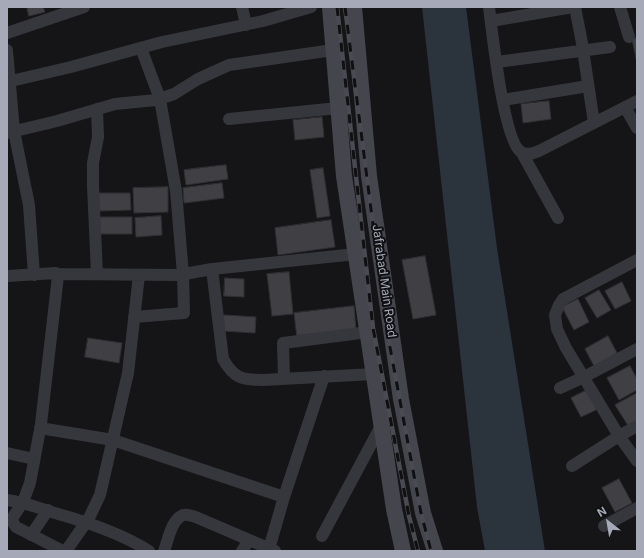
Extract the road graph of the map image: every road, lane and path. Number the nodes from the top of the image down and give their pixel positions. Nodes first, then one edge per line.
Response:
1 (84, 7) edge
2 (242, 7) edge
3 (311, 7) edge
4 (330, 7) edge
5 (354, 7) edge
6 (489, 7) edge
7 (574, 7) edge
8 (620, 7) edge
9 (491, 21) junction
10 (246, 25) junction
11 (7, 33) edge
12 (629, 37) dead end
13 (610, 47) dead end
14 (141, 48) junction
15 (7, 50) edge
16 (333, 50) junction
17 (583, 50) junction
18 (497, 62) junction
19 (9, 81) edge
20 (588, 86) junction
21 (160, 99) junction
22 (503, 100) junction
23 (637, 101) edge
24 (625, 107) junction
25 (338, 108) junction
26 (97, 109) junction
27 (229, 119) dead end
28 (594, 123) junction
29 (637, 128) edge
30 (10, 132) edge
31 (522, 153) junction
32 (558, 218) dead end
33 (356, 254) junction
34 (637, 260) edge
35 (212, 269) junction
36 (58, 274) junction
37 (97, 274) junction
38 (183, 274) junction
39 (34, 275) junction
40 (140, 275) junction
41 (7, 276) edge
42 (134, 317) junction
43 (368, 332) junction
44 (637, 349) edge
45 (374, 374) junction
46 (324, 376) junction
47 (584, 377) junction
48 (284, 378) junction
49 (560, 388) dead end
50 (382, 424) junction
51 (637, 426) edge
52 (40, 428) junction
53 (619, 436) junction
54 (113, 440) junction
55 (7, 454) edge
56 (34, 459) junction
57 (637, 461) edge
58 (572, 466) dead end
59 (284, 497) junction
60 (7, 500) edge
61 (23, 502) junction
62 (637, 508) edge
63 (48, 510) junction
64 (86, 522) junction
65 (604, 526) dead end
66 (31, 535) junction
67 (322, 536) dead end
68 (250, 540) junction
69 (272, 550) edge
70 (63, 551) edge
71 (66, 551) edge
72 (150, 551) edge
73 (164, 551) edge
74 (242, 551) edge
75 (403, 551) edge
76 (436, 551) edge

1 - 11 street
2 - 10 street
3 - 10 street
4 - 16 main road, Jafrabad Main Road
5 - 76 main road, Jafrabad Main Road
6 - 9 street
7 - 9 street
7 - 17 street
8 - 12 street
9 - 18 street
10 - 14 street
13 - 17 street
14 - 19 street
14 - 21 street
15 - 19 street
16 - 21 street
16 - 25 main road, Jafrabad Main Road
17 - 18 street
17 - 20 street
18 - 22 street
19 - 30 street
20 - 22 street
20 - 28 street
21 - 26 street
21 - 38 street
22 - 31 street
23 - 24 street
24 - 28 street
24 - 29 street
25 - 27 street
25 - 33 main road, Jafrabad Main Road
26 - 30 street
26 - 37 street
28 - 31 street
30 - 39 street
31 - 32 street
33 - 35 street
33 - 43 main road, Jafrabad Main Road
34 - 47 street
35 - 38 street
35 - 48 street
36 - 37 street
36 - 39 street
36 - 52 street
37 - 40 street
38 - 40 street
38 - 42 street
39 - 41 street
40 - 42 street
42 - 54 street
43 - 45 main road, Jafrabad Main Road
43 - 48 street
44 - 47 street
45 - 46 street
45 - 50 main road, Jafrabad Main Road
46 - 48 street
46 - 59 street
47 - 49 street
47 - 53 street
50 - 67 street
50 - 75 main road, Jafrabad Main Road
51 - 53 street
52 - 54 street
52 - 56 street
53 - 57 street
53 - 58 street
54 - 59 street
54 - 64 street
55 - 56 street
56 - 61 street
59 - 69 street
60 - 61 street
61 - 63 street
61 - 66 street
62 - 65 street
63 - 64 street
63 - 66 street
64 - 71 street
64 - 72 street
66 - 70 street
68 - 69 street
68 - 73 street
68 - 74 street

